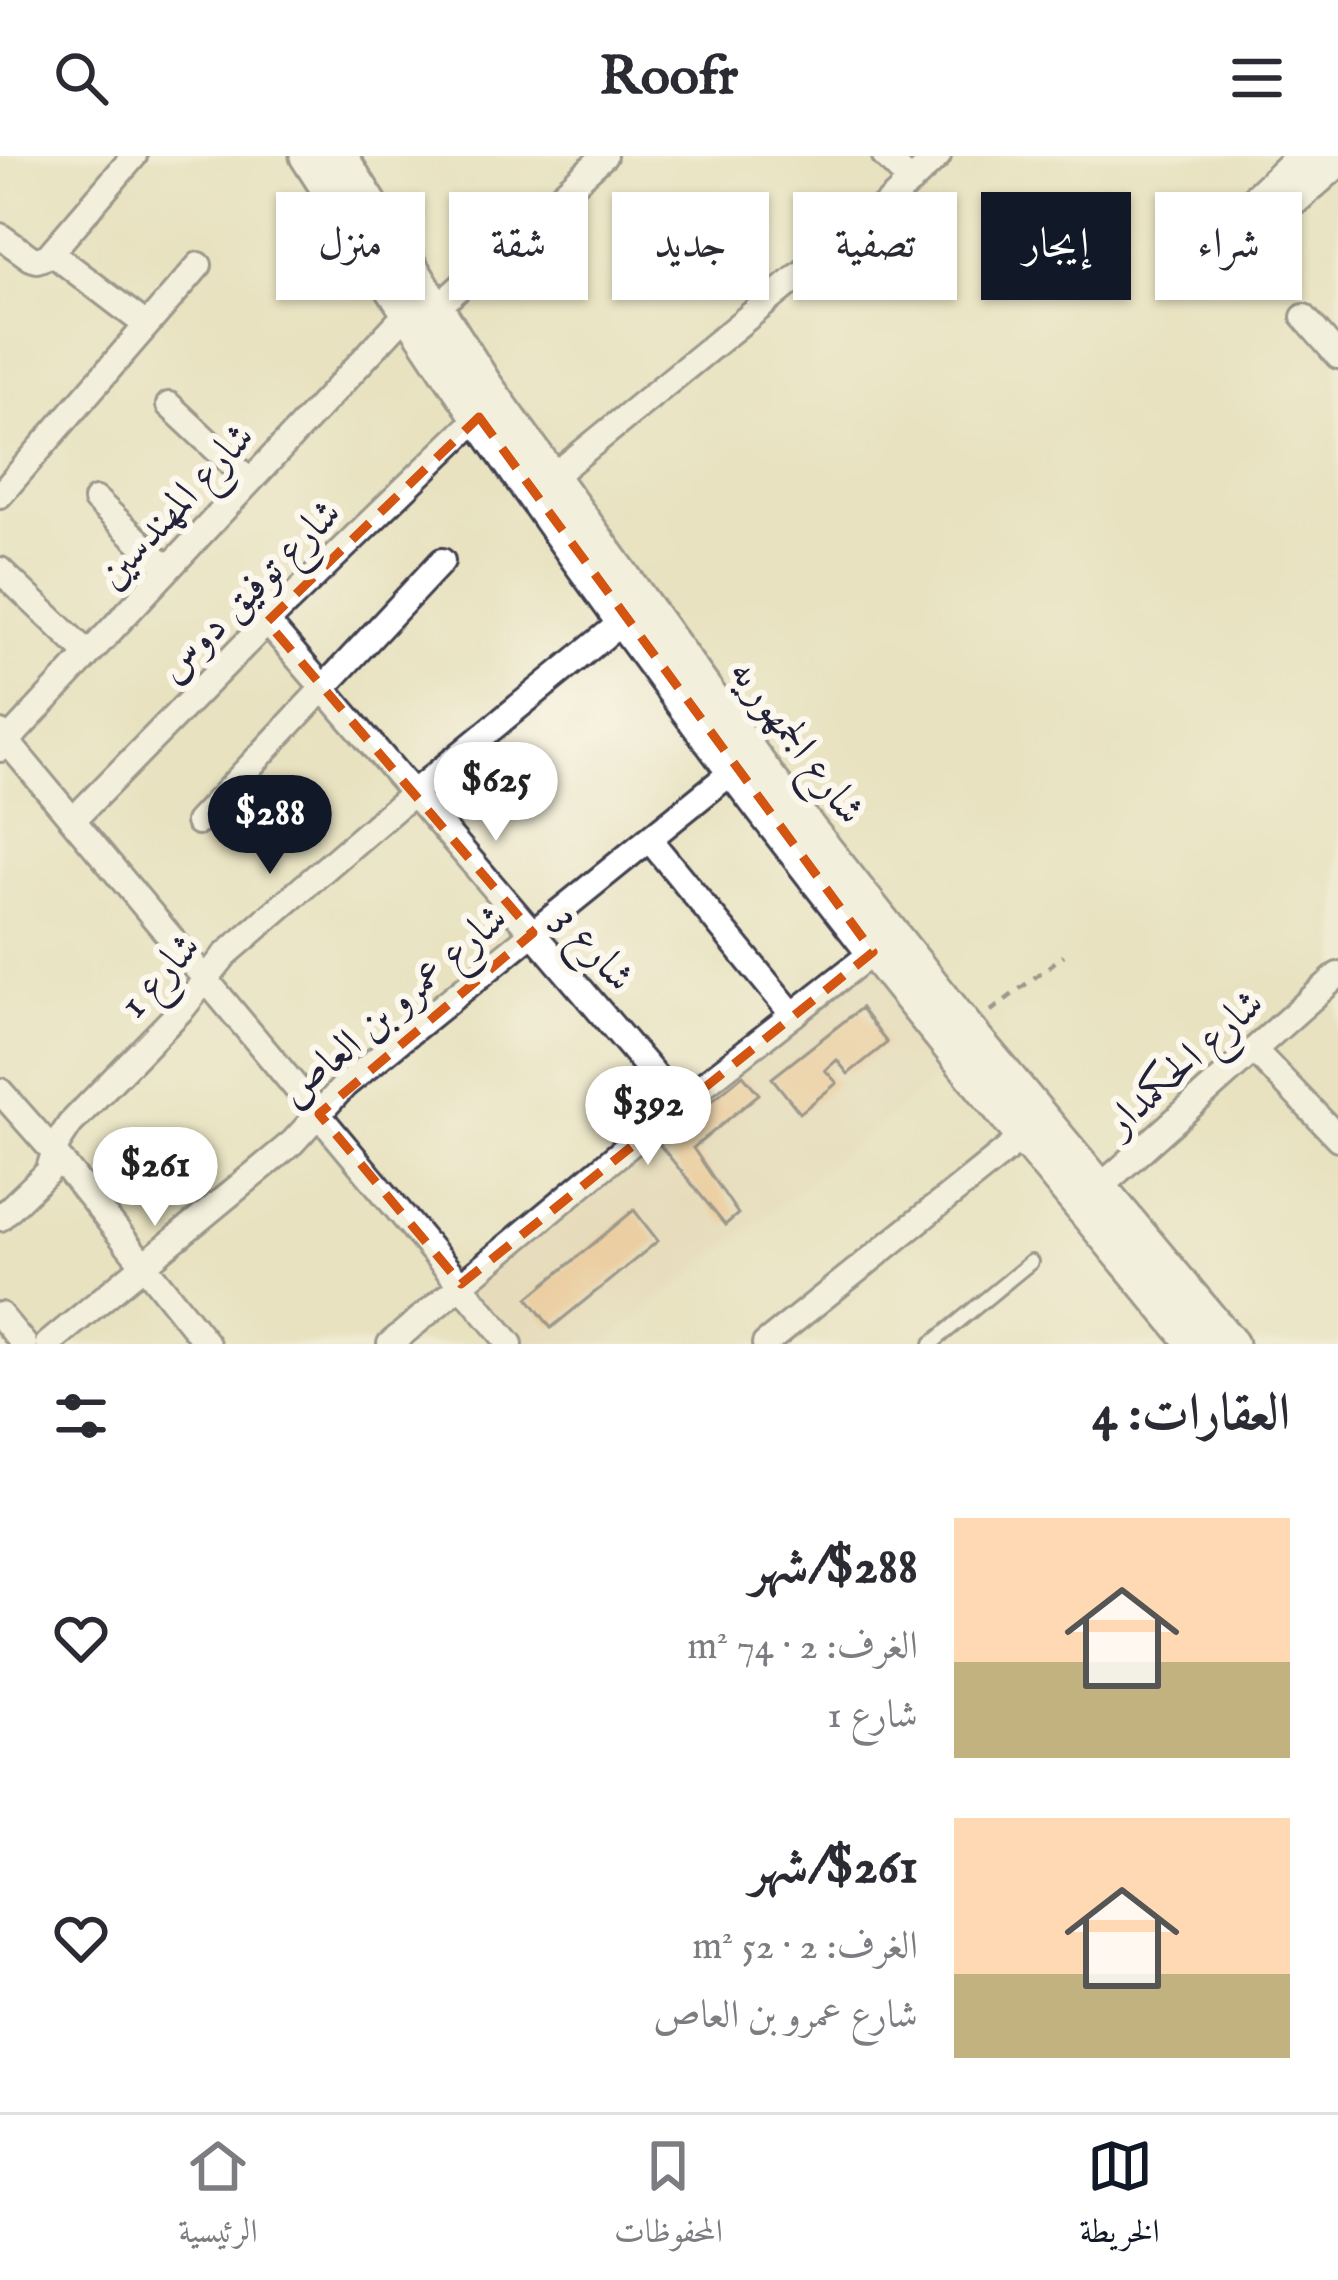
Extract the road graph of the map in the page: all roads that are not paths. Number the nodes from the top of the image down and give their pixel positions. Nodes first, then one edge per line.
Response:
1 (134, 156) edge
2 (308, 156) edge
3 (340, 156) edge
4 (604, 156) edge
5 (885, 156) edge
6 (938, 156) edge
7 (1304, 156) edge
8 (1338, 159) edge
9 (910, 182) junction
10 (0, 236) edge
11 (52, 253) junction
12 (199, 265) dead end
13 (421, 311) junction
14 (1304, 317) dead end
15 (146, 325) junction
16 (1338, 356) edge
17 (169, 405) dead end
18 (479, 417) junction
19 (551, 478) junction
20 (249, 479) junction
21 (0, 495) edge
22 (96, 500) dead end
23 (442, 561) dead end
24 (167, 568) junction
25 (0, 570) edge
26 (623, 621) junction
27 (267, 622) junction
28 (88, 653) junction
29 (324, 688) junction
30 (2, 741) edge
31 (734, 771) junction
32 (413, 793) junction
33 (74, 819) junction
34 (198, 822) dead end
35 (649, 839) junction
36 (533, 933) junction
37 (873, 952) junction
38 (1338, 976) edge
39 (204, 979) junction
40 (794, 1015) junction
41 (1254, 1050) junction
42 (0, 1090) edge
43 (679, 1104) junction
44 (320, 1114) junction
45 (1024, 1136) junction
46 (1338, 1138) edge
47 (54, 1152) junction
48 (1089, 1196) junction
49 (0, 1218) edge
50 (1031, 1262) dead end
51 (145, 1264) junction
52 (461, 1284) junction
53 (0, 1315) edge
54 (396, 1342) edge
55 (1190, 1342) edge
56 (24, 1344) edge
57 (48, 1344) edge
58 (207, 1344) edge
59 (510, 1344) edge
60 (765, 1344) edge
61 (931, 1344) edge
62 (1231, 1344) edge

1 - 11 street
2 - 13 street, شارع الجمهوريه
3 - 13 street, شارع الجمهوريه
4 - 13 street, شارع المهندسين
5 - 9 street
6 - 9 street
7 - 8 street
9 - 19 street
10 - 11 street
11 - 15 street
12 - 15 street
13 - 18 street, شارع الجمهوريه
13 - 19 street, شارع الجمهوريه
13 - 20 street, شارع المهندسين
14 - 16 street
15 - 21 street
17 - 20 street
18 - 26 street, شارع الجمهوريه
18 - 27 street, شارع توفيق دوس
19 - 48 street, شارع الجمهوريه
20 - 24 street, شارع المهندسين
22 - 24 street
23 - 29 street
24 - 28 street, شارع المهندسين
25 - 28 street
26 - 31 street, شارع الجمهوريه
26 - 32 street, شارع 1
27 - 29 street, شارع 3
27 - 33 street, شارع توفيق دوس
28 - 30 street, شارع المهندسين
29 - 32 street, شارع 3
29 - 34 street
30 - 33 street
31 - 35 street, شارع عمرو بن العاص
31 - 37 street, شارع الجمهوريه
32 - 36 street, شارع 3
32 - 39 street, شارع 1
33 - 39 street
35 - 36 street, شارع عمرو بن العاص
35 - 40 street
36 - 43 street, شارع 3
36 - 44 street, شارع عمرو بن العاص
37 - 40 street
37 - 45 street, شارع الجمهوريه
38 - 41 street, شارع الحكمدار
39 - 44 street
39 - 47 street, شارع 1
40 - 43 street
41 - 46 street
41 - 48 street, شارع الحكمدار
42 - 47 street
43 - 52 street
44 - 51 street, شارع عمرو بن العاص
44 - 52 street
45 - 48 street, شارع الجمهوريه
45 - 60 street
47 - 49 street, شارع 1
47 - 51 street
48 - 55 street, شارع الجمهوريه
48 - 62 street, شارع الجمهوريه
50 - 61 lane
51 - 57 street, شارع عمرو بن العاص
51 - 58 street
52 - 54 street
52 - 59 street
53 - 56 street

